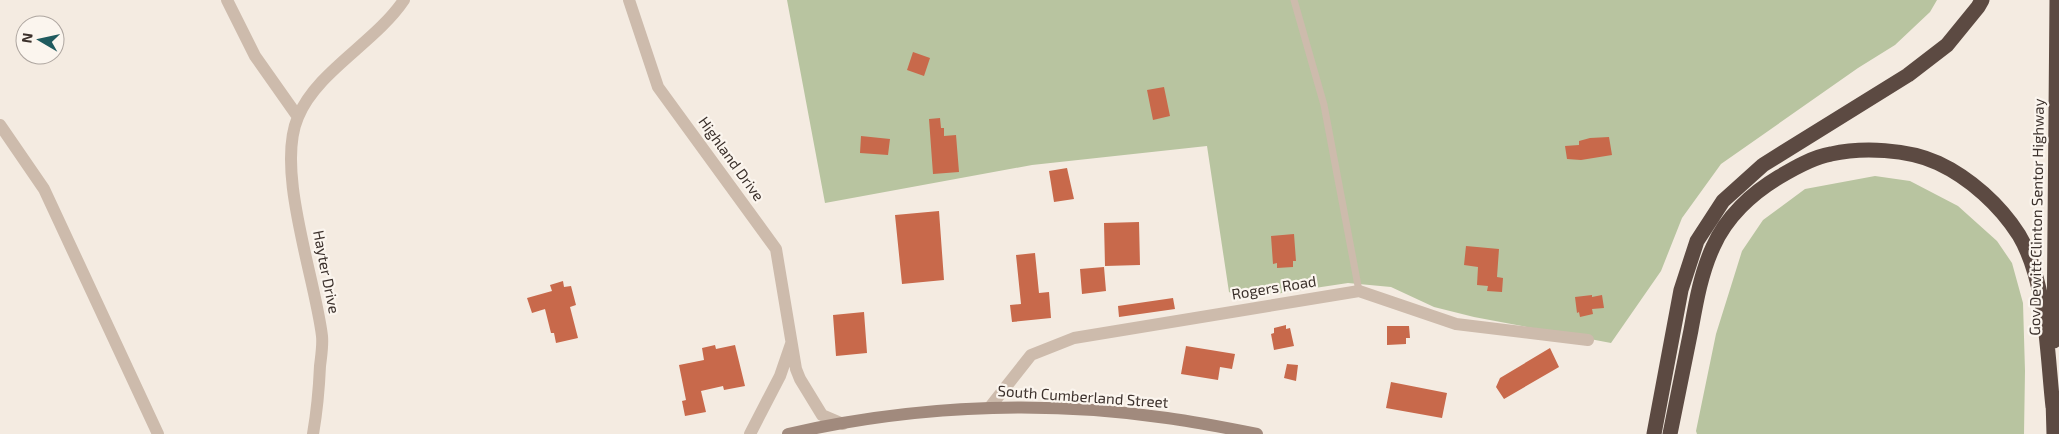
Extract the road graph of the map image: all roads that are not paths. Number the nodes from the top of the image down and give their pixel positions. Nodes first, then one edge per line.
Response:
1 (227, 0) edge
2 (404, 0) edge
3 (628, 0) edge
4 (1294, 0) edge
5 (1982, 0) edge
6 (2057, 0) edge
7 (298, 117) junction
8 (0, 125) edge
9 (1359, 291) junction
10 (1588, 340) dead end
11 (791, 342) junction
12 (990, 407) junction
13 (2053, 407) junction
14 (843, 424) junction
15 (1224, 431) edge
16 (1671, 432) edge
17 (158, 434) edge
18 (313, 434) edge
19 (750, 434) edge
20 (788, 434) edge
21 (1257, 434) edge
22 (1654, 434) edge
23 (2054, 434) edge

1 - 7 street
2 - 7 street, Hayter Drive
3 - 11 street, Highland Drive
4 - 9 lane
5 - 22 highway
6 - 13 highway, Gov Dewitt Clinton Sentor Highway
7 - 18 street, Hayter Drive
8 - 17 street
9 - 10 street, Rogers Road
9 - 12 street, Rogers Road
11 - 14 street, Highland Drive
11 - 19 street
12 - 14 main road, South Cumberland Street
12 - 15 main road, South Cumberland Street
13 - 16 highway
13 - 23 highway, Gov Dewitt Clinton Sentor Highway
14 - 20 main road, South Cumberland Street
15 - 21 main road, South Cumberland Street

